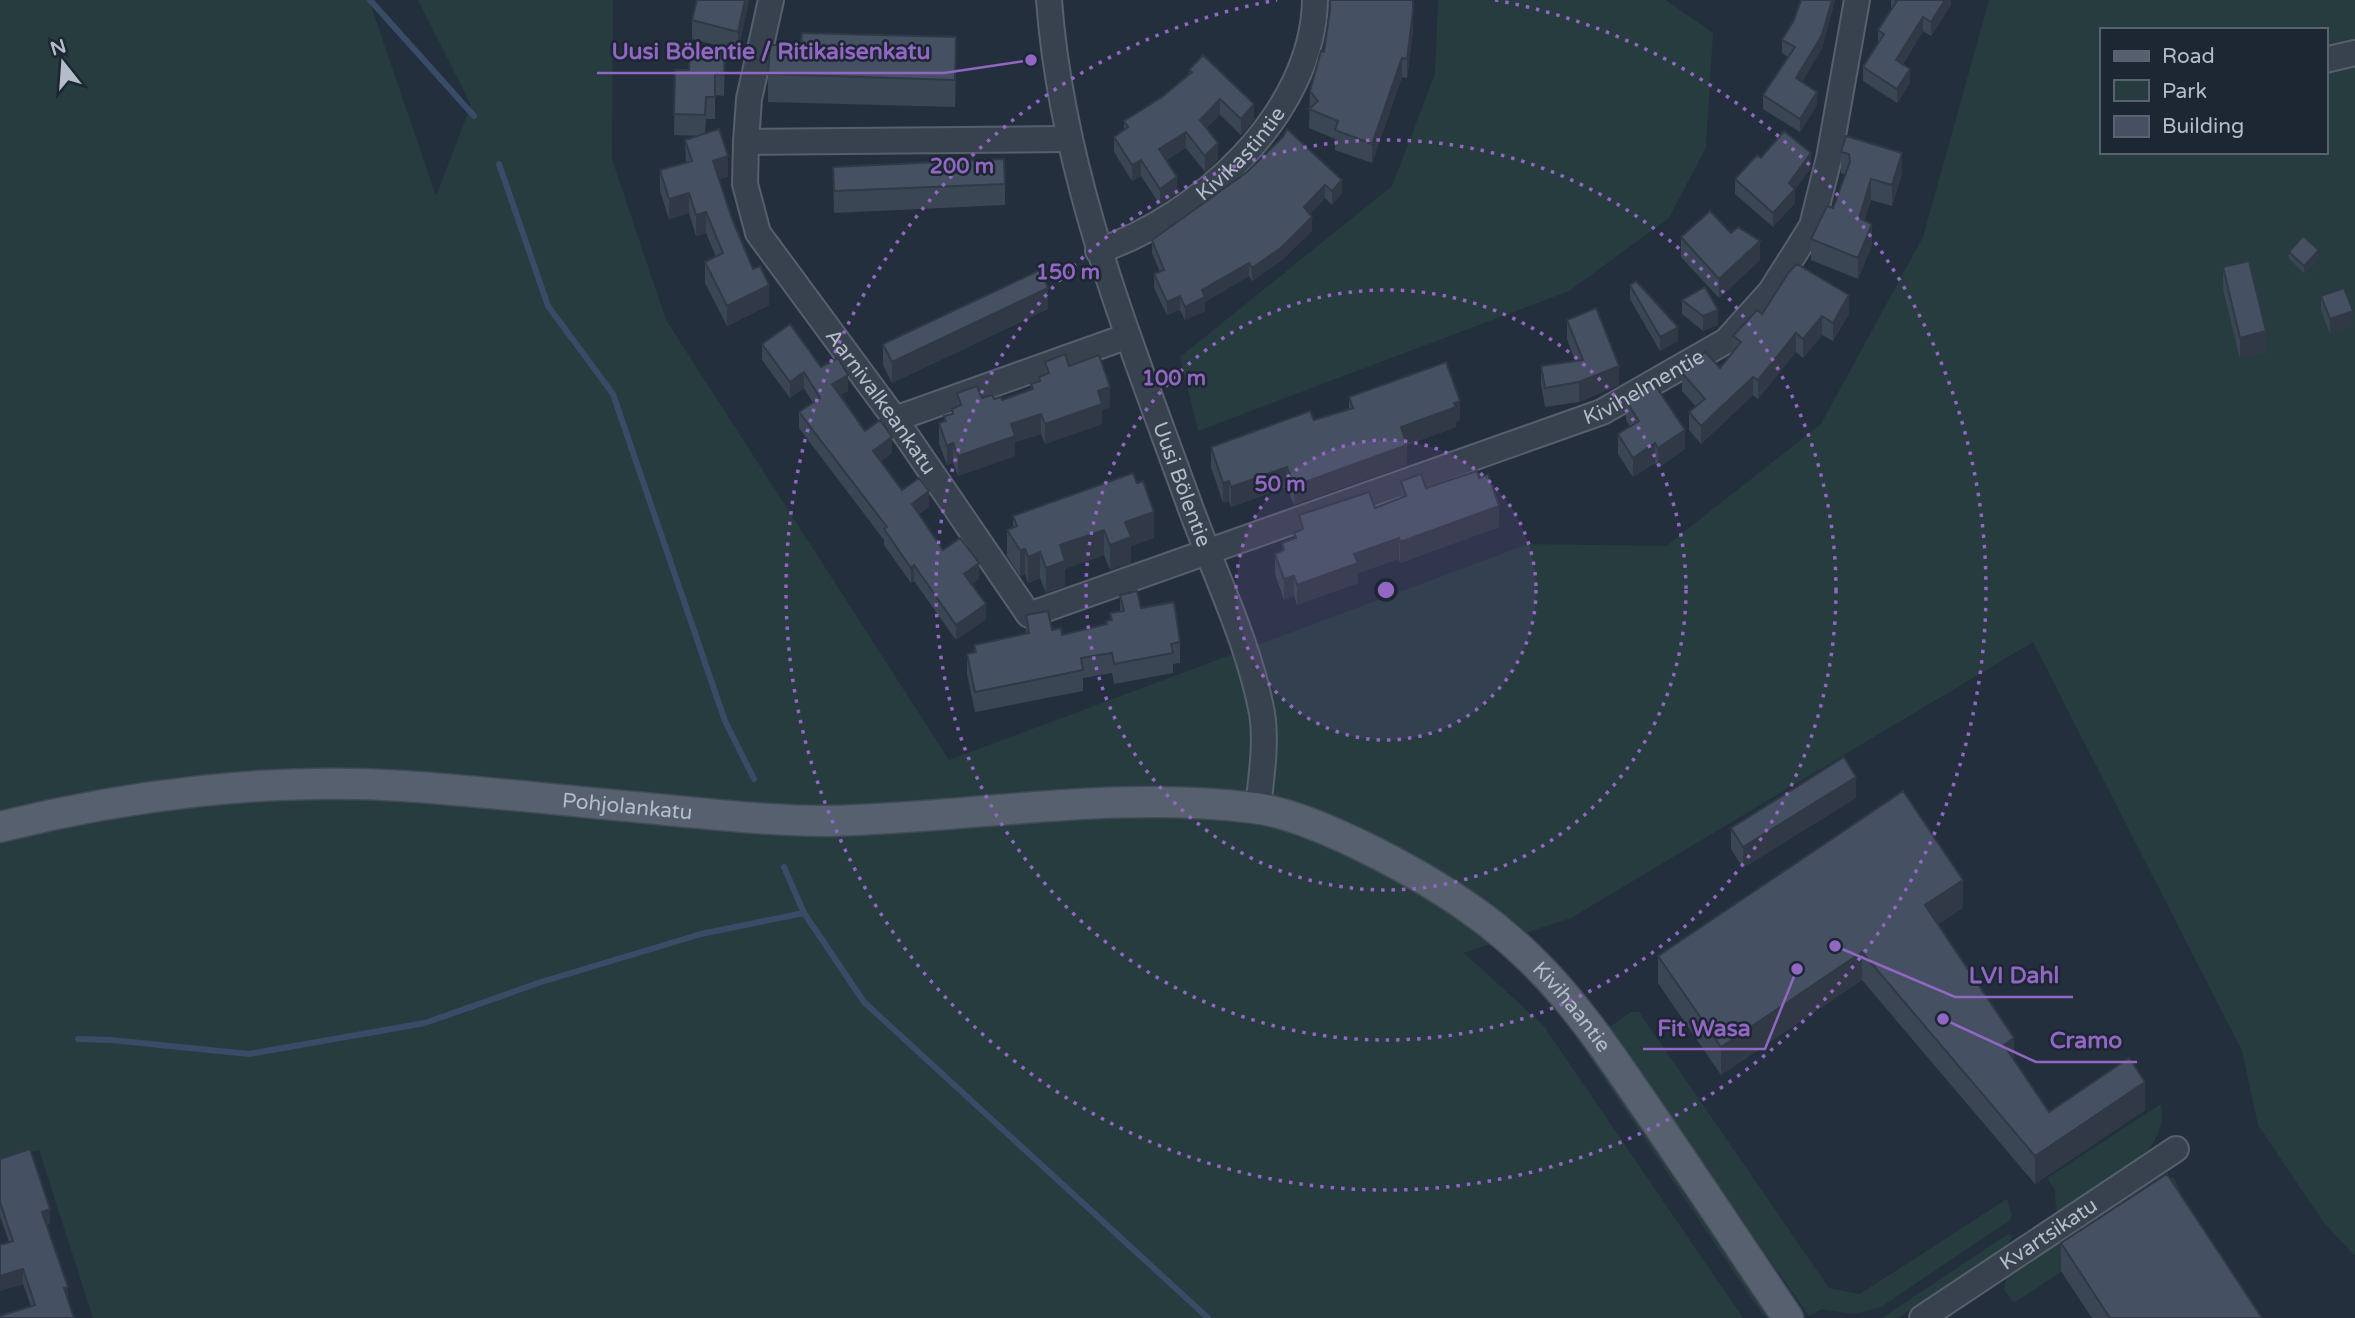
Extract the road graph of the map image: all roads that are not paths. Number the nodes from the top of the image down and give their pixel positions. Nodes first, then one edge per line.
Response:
1 (771, 0) edge
2 (1049, 0) edge
3 (1315, 0) edge
4 (1857, 0) edge
5 (2355, 53) edge
6 (2327, 60) edge
7 (1068, 139) junction
8 (746, 142) junction
9 (1098, 251) junction
10 (1128, 336) junction
11 (895, 419) junction
12 (1206, 553) junction
13 (1258, 808) junction
14 (0, 827) edge
15 (2176, 1149) dead end
16 (1788, 1318) edge
17 (1922, 1318) edge

1 - 8 street, Aarnivalkeankatu
2 - 7 street, Uusi Bölentie
3 - 9 street, Kivikastintie
4 - 12 street, Kivihelmentie
5 - 6 street
7 - 8 street
7 - 9 street, Uusi Bölentie
8 - 11 street, Aarnivalkeankatu
9 - 10 street, Uusi Bölentie
10 - 11 street
10 - 12 street, Uusi Bölentie
11 - 12 street, Aarnivalkeankatu
12 - 13 street, Uusi Bölentie
13 - 14 main road, Pohjolankatu
13 - 16 main road, Kivihaantie
15 - 17 street, Kvartsikatu

